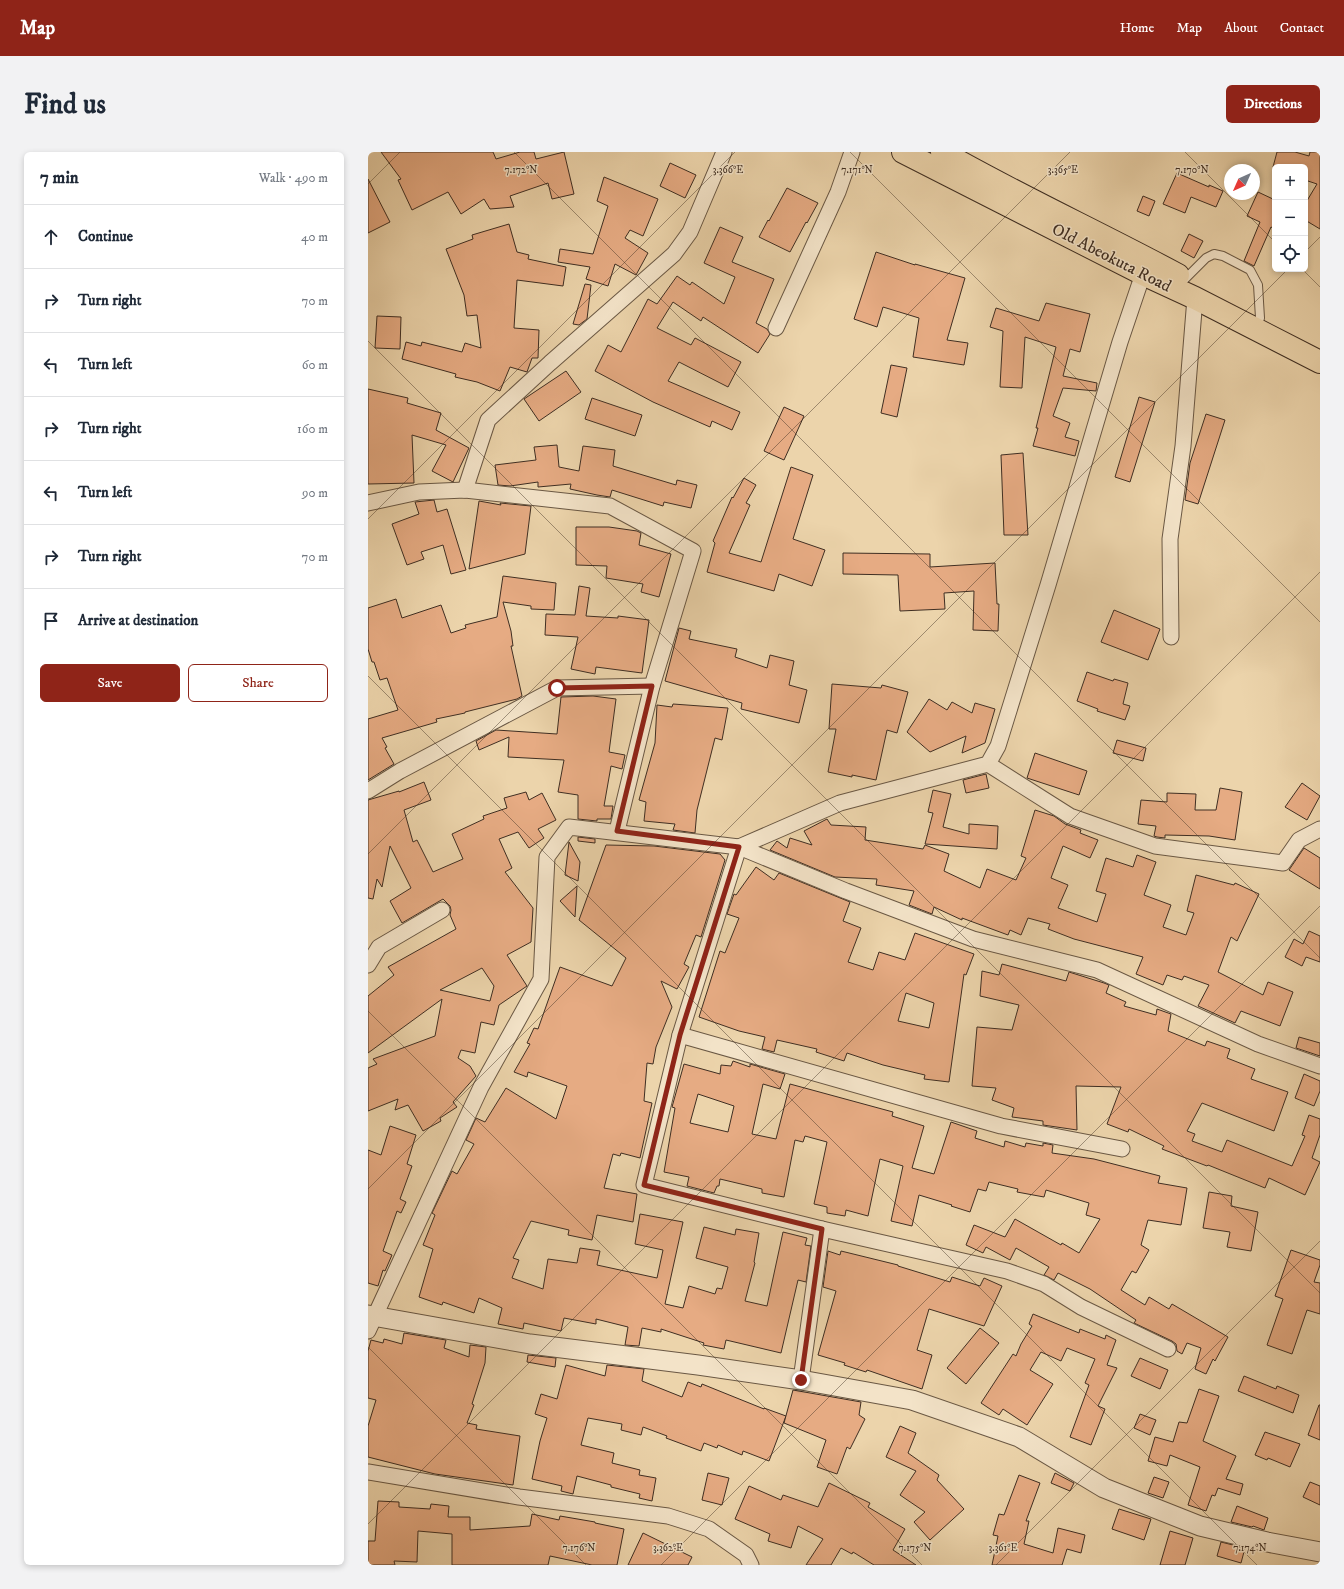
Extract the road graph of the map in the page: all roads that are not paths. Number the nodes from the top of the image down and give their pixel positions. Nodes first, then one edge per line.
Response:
1 (724, 152) edge
2 (852, 152) edge
3 (903, 152) edge
4 (942, 152) edge
5 (1143, 274) junction
6 (1190, 288) junction
7 (1260, 318) junction
8 (776, 328) dead end
9 (1320, 348) edge
10 (1320, 362) edge
11 (465, 490) junction
12 (368, 503) edge
13 (1171, 637) dead end
14 (652, 686) junction
15 (988, 764) junction
16 (368, 791) edge
17 (1320, 829) edge
18 (617, 831) junction
19 (739, 847) junction
20 (442, 910) dead end
21 (368, 965) edge
22 (680, 1035) junction
23 (1320, 1066) edge
24 (1122, 1149) dead end
25 (822, 1229) junction
26 (370, 1321) edge
27 (1168, 1349) dead end
28 (801, 1380) junction
29 (368, 1472) edge
30 (1320, 1552) edge
31 (751, 1565) edge

1 - 11 street
2 - 8 street
3 - 5 highway, Old Abeokuta Road
4 - 6 highway, Old Abeokuta Road
5 - 6 highway, Old Abeokuta Road
5 - 15 street
6 - 7 highway, Old Abeokuta Road
6 - 7 lane
6 - 10 highway, Old Abeokuta Road
6 - 13 street
7 - 9 highway, Old Abeokuta Road
11 - 12 street
11 - 14 street
14 - 16 street
14 - 18 street
15 - 17 street
15 - 19 street
18 - 19 street
18 - 26 street
19 - 22 street
19 - 23 street
20 - 21 street
22 - 24 street
22 - 25 street
25 - 27 street
25 - 28 street
26 - 28 street
28 - 30 street
29 - 31 street

